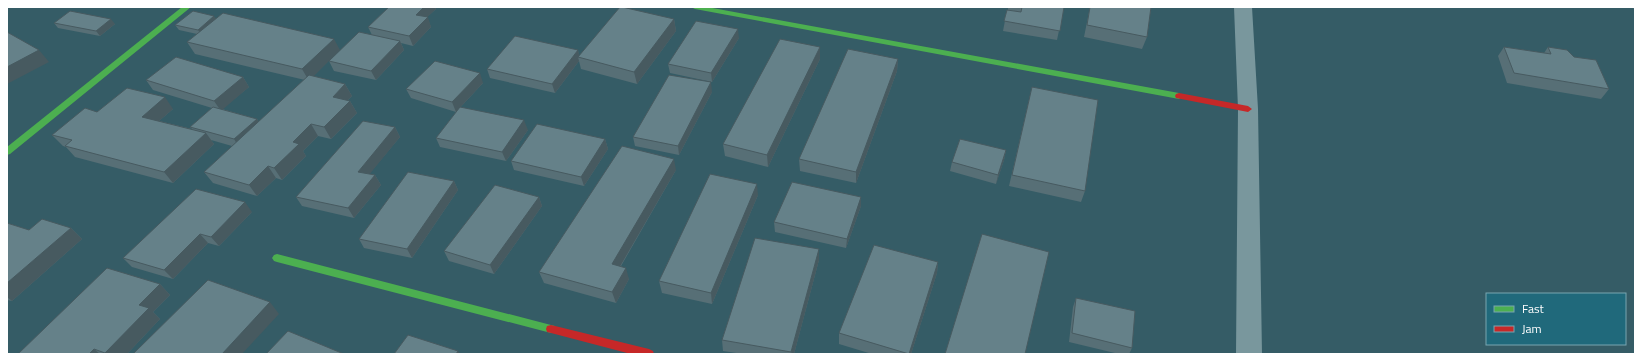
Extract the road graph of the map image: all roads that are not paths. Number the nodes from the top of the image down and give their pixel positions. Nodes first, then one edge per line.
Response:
1 (187, 7) edge
2 (695, 7) edge
3 (1243, 7) edge
4 (1248, 109) junction
5 (7, 152) edge
6 (277, 258) dead end
7 (649, 354) edge
8 (1250, 354) edge

1 - 5 street
2 - 4 street
3 - 4 street
4 - 8 street
6 - 7 street

